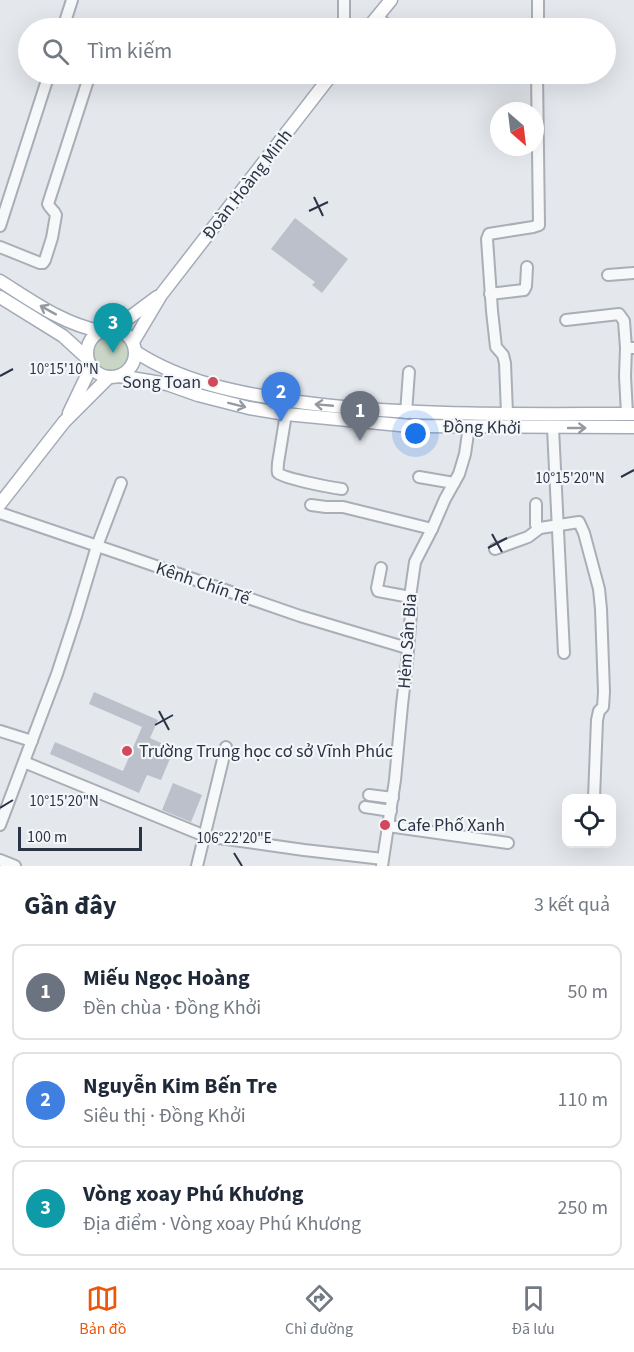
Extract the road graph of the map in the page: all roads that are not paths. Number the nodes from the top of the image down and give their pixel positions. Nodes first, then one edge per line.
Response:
1 (72, 0) edge
2 (344, 0) edge
3 (391, 0) edge
4 (538, 0) edge
5 (377, 17) edge
6 (66, 18) edge
7 (344, 18) edge
8 (538, 18) edge
9 (46, 84) edge
10 (87, 84) edge
11 (324, 84) edge
12 (537, 84) edge
13 (0, 226) edge
14 (0, 247) edge
15 (527, 267) dead end
16 (634, 273) edge
17 (608, 275) dead end
18 (0, 281) edge
19 (490, 294) junction
20 (161, 295) junction
21 (0, 297) edge
22 (566, 320) dead end
23 (105, 330) junction
24 (135, 347) junction
25 (630, 348) edge
26 (89, 362) junction
27 (409, 372) dead end
28 (114, 377) junction
29 (202, 382) junction
30 (198, 395) junction
31 (507, 413) junction
32 (286, 414) junction
33 (630, 414) edge
34 (409, 417) junction
35 (64, 422) junction
36 (469, 426) junction
37 (553, 428) junction
38 (634, 428) edge
39 (419, 477) dead end
40 (121, 483) dead end
41 (454, 483) junction
42 (342, 489) dead end
43 (0, 504) edge
44 (536, 504) dead end
45 (310, 505) dead end
46 (0, 513) edge
47 (557, 526) junction
48 (540, 528) junction
49 (432, 529) junction
50 (97, 546) junction
51 (495, 549) dead end
52 (381, 568) dead end
53 (410, 597) junction
54 (407, 648) junction
55 (564, 653) dead end
56 (0, 731) edge
57 (32, 741) junction
58 (226, 747) dead end
59 (24, 762) junction
60 (594, 794) edge
61 (369, 795) dead end
62 (393, 798) junction
63 (365, 807) dead end
64 (391, 811) junction
65 (0, 825) edge
66 (388, 826) junction
67 (205, 836) junction
68 (508, 843) dead end
69 (0, 860) edge
70 (382, 862) edge
71 (15, 866) edge
72 (197, 866) edge

1 - 6 street
2 - 7 street
3 - 5 main road
4 - 8 street
9 - 13 street
10 - 14 street
11 - 20 main road, Đoàn Hoàng Minh
12 - 19 street
15 - 19 street
16 - 17 street
23 -> 18 main road
19 - 31 street
20 - 23 main road, Đoàn Hoàng Minh
20 - 24 main road, Đoàn Hoàng Minh
21 - 26 main road
22 - 25 street
23 - 24 main road
23 - 26 main road
24 - 28 main road
24 - 29 main road, Đồng Khởi
25 - 33 street
26 - 28 main road
26 - 35 main road
27 - 34 street
28 - 30 main road, Đồng Khởi
28 - 35 main road
29 - 30 main road
34 -> 29 main road, Đồng Khởi
30 -> 32 main road, Đồng Khởi
31 - 33 main road, Đồng Khởi
31 - 34 main road, Đồng Khởi
32 - 34 main road, Đồng Khởi
32 - 42 street
34 - 36 main road, Đồng Khởi
35 - 43 main road
36 - 37 main road, Đồng Khởi
36 - 41 street, Hẻm Sân Bia
37 -> 38 main road, Đồng Khởi
37 - 47 street
39 - 41 street
40 - 50 street
41 - 49 street, Hẻm Sân Bia
44 - 48 street
45 - 49 street
46 - 50 street, Kênh Chín Tế
47 - 48 street
47 - 55 street
47 - 60 street
48 - 51 street
49 - 53 street, Hẻm Sân Bia
50 - 54 street, Kênh Chín Tế
50 - 57 street
52 - 53 street
53 - 54 street, Hẻm Sân Bia
54 - 62 street, Hẻm Sân Bia
56 - 57 street
57 - 59 street
58 - 67 street
59 - 65 street
59 - 67 street
61 - 62 street
62 - 64 street, Hẻm Sân Bia
63 - 64 street
64 - 66 street, Hẻm Sân Bia
66 - 68 street
66 - 70 street, Hẻm Sân Bia
67 - 70 street
67 - 72 street
69 - 71 street

